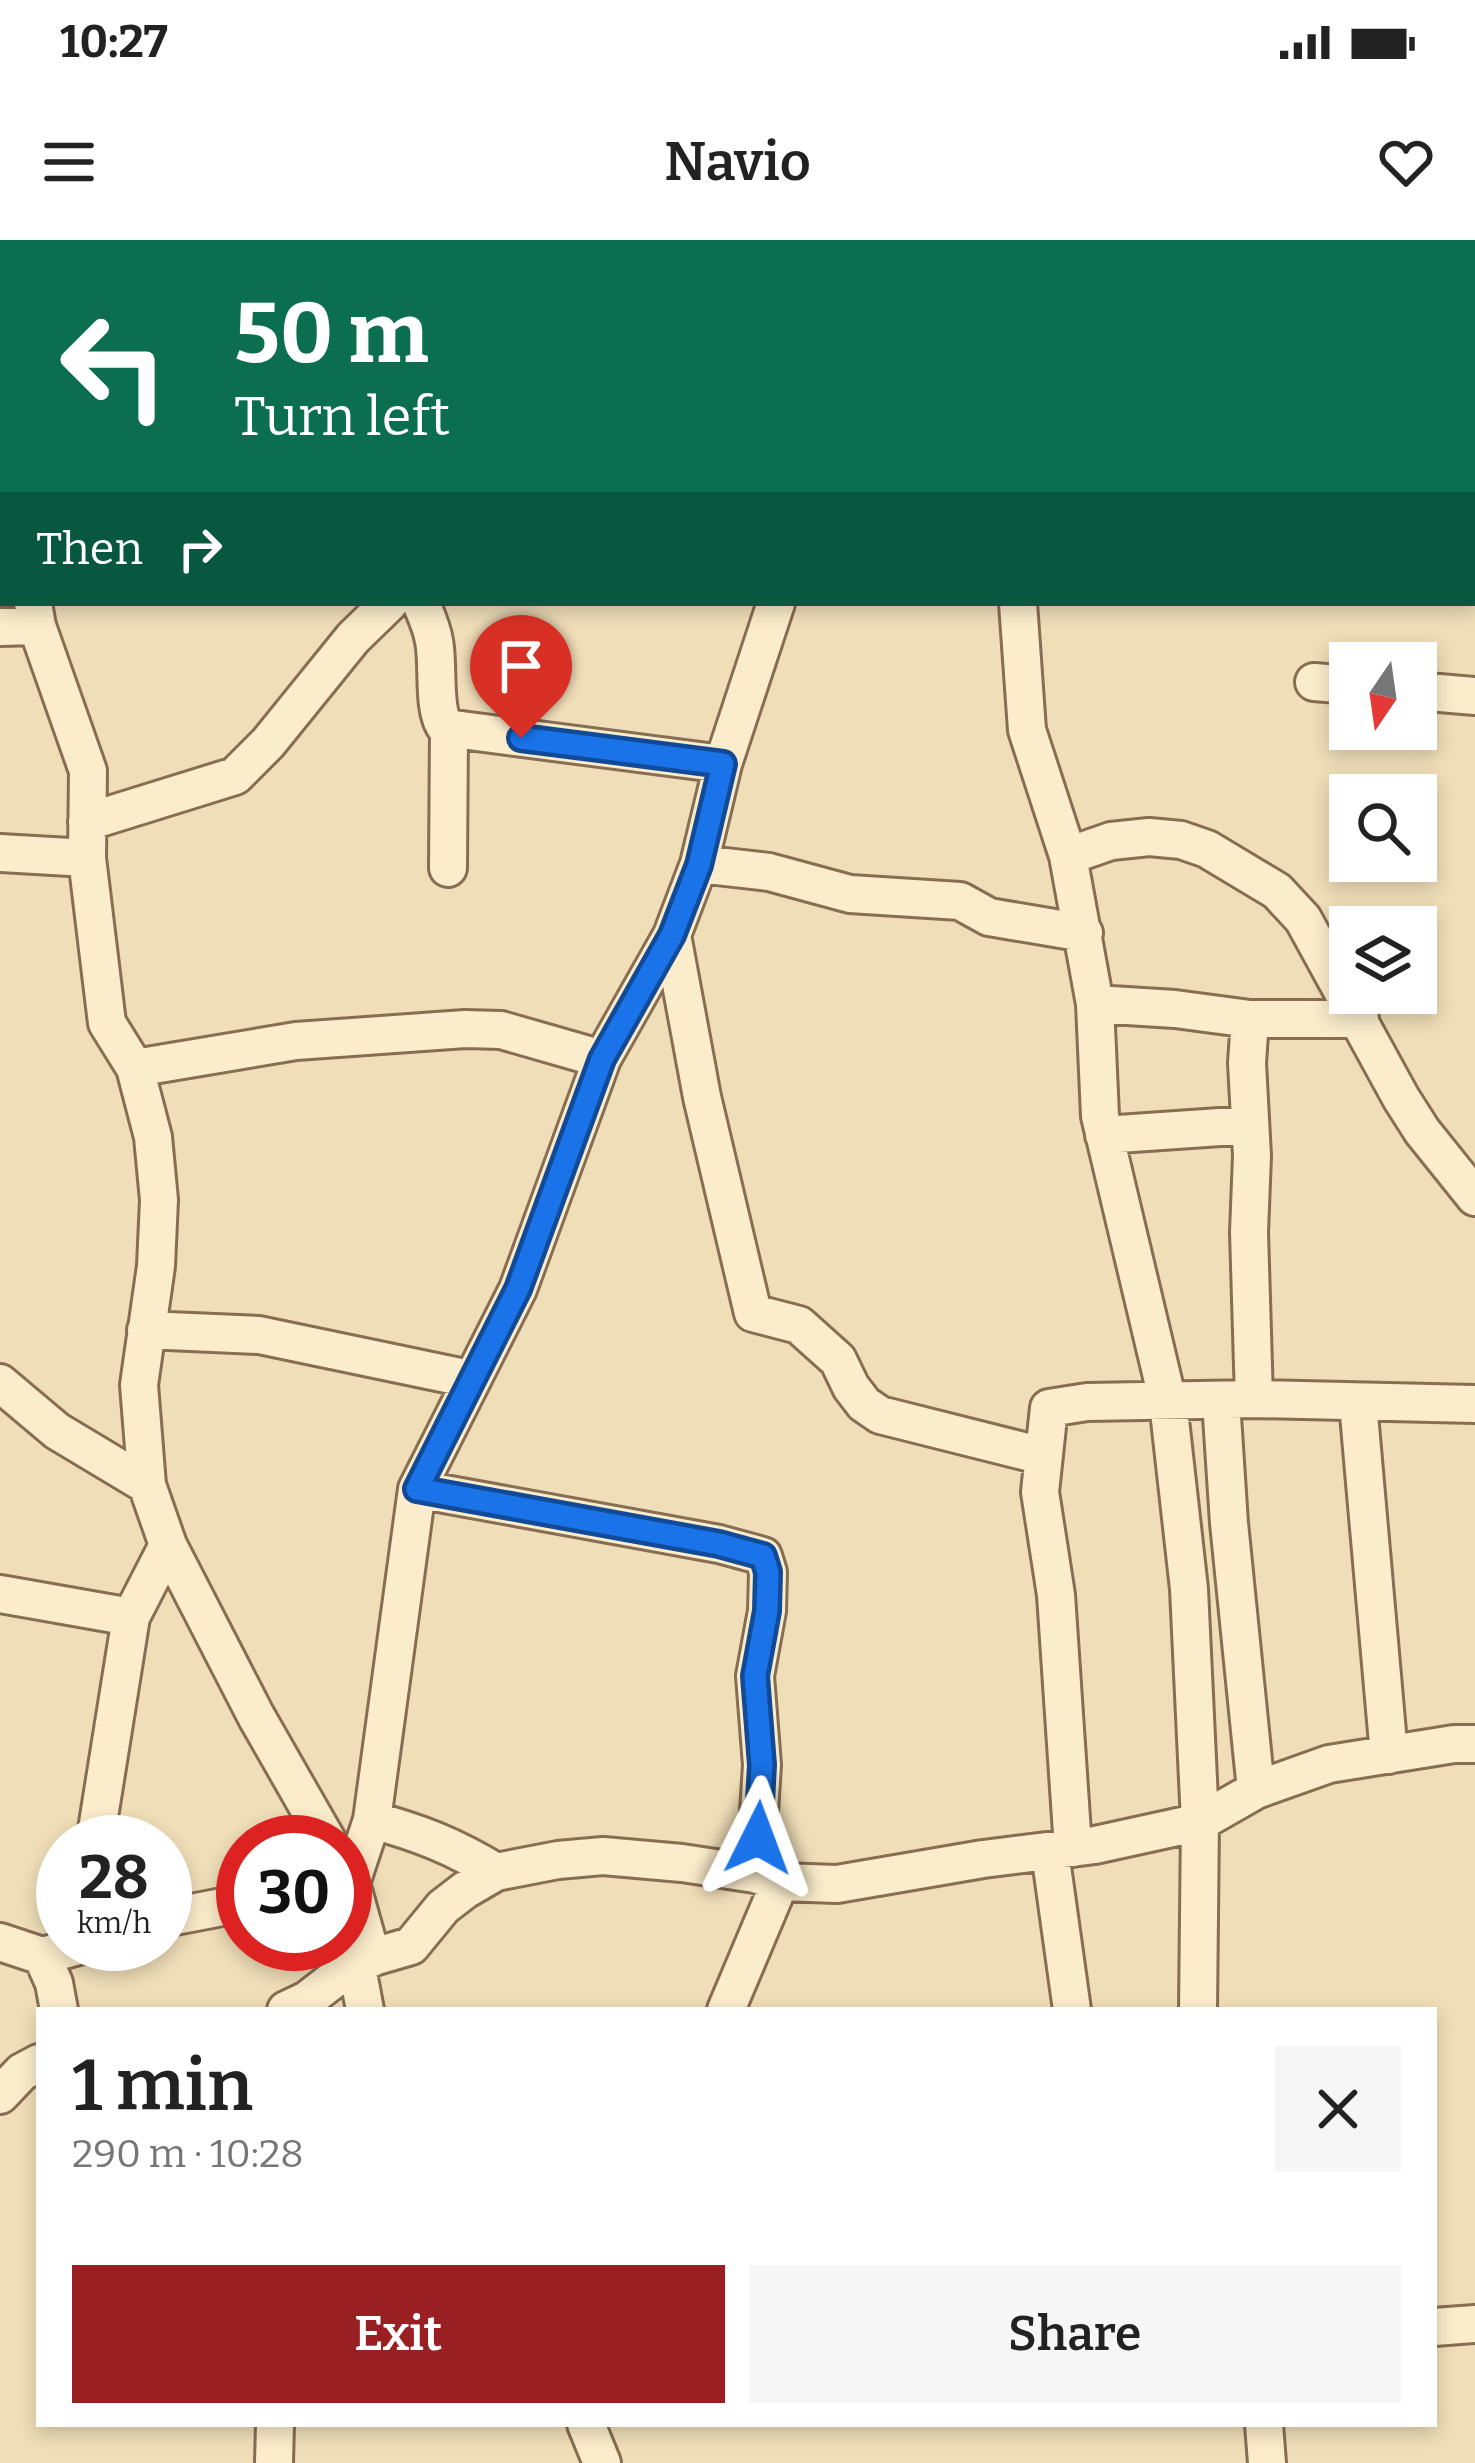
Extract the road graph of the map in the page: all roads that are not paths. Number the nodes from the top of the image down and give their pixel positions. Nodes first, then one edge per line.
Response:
1 (386, 606) edge
2 (422, 606) edge
3 (775, 606) edge
4 (1018, 606) edge
5 (35, 615) edge
6 (0, 627) edge
7 (1437, 693) edge
8 (1475, 696) edge
9 (449, 729) junction
10 (723, 764) junction
11 (87, 840) junction
12 (0, 853) edge
13 (1068, 856) junction
14 (699, 865) junction
15 (448, 868) dead end
16 (1084, 933) junction
17 (672, 935) junction
18 (1095, 1004) junction
19 (1250, 1018) junction
20 (1360, 1019) junction
21 (602, 1059) junction
22 (135, 1068) junction
23 (1249, 1126) junction
24 (1104, 1135) junction
25 (1475, 1197) edge
26 (146, 1330) junction
27 (470, 1379) junction
28 (0, 1383) edge
29 (1238, 1400) junction
30 (1168, 1402) junction
31 (1358, 1403) junction
32 (1475, 1404) edge
33 (1043, 1456) junction
34 (147, 1485) junction
35 (417, 1489) junction
36 (168, 1545) junction
37 (0, 1594) edge
38 (131, 1617) junction
39 (1475, 1744) edge
40 (1389, 1755) junction
41 (1256, 1790) junction
42 (98, 1815) edge
43 (313, 1815) edge
44 (372, 1815) edge
45 (372, 1820) edge
46 (1200, 1822) junction
47 (1062, 1850) junction
48 (496, 1873) junction
49 (768, 1878) junction
50 (0, 1942) edge
51 (36, 1954) edge
52 (372, 1957) edge
53 (49, 1971) edge
54 (347, 1971) edge
55 (364, 1971) edge
56 (58, 2007) edge
57 (292, 2007) edge
58 (365, 2007) edge
59 (727, 2007) edge
60 (1072, 2007) edge
61 (1198, 2007) edge
62 (36, 2065) edge
63 (0, 2095) edge
64 (1475, 2324) edge
65 (1437, 2327) edge
66 (275, 2427) edge
67 (587, 2427) edge
68 (1264, 2427) edge
69 (274, 2463) edge
70 (602, 2463) edge
71 (1267, 2463) edge

1 - 11 street
2 - 9 street
3 - 10 street
4 - 13 street
5 - 6 street
5 - 11 street
7 - 8 street
9 - 10 street
9 - 15 street
10 - 14 street
11 - 12 street
11 - 22 street
13 - 16 street
13 - 20 street
14 - 16 street
14 - 17 street
16 - 18 street
17 - 21 street
17 - 33 street
18 - 19 street
18 - 24 street
19 - 20 street
19 - 23 street
20 - 25 street
21 - 22 street
21 - 27 street
22 - 26 street
23 - 24 street
23 - 29 street
24 - 30 street
26 - 27 street
26 - 34 street
27 - 35 street
28 - 34 street
29 - 30 street
29 - 31 street
29 - 41 street
30 - 33 street
30 - 46 street
31 - 32 street
31 - 40 street
33 - 47 street
34 - 36 street
35 - 44 street
35 - 49 street
36 - 38 street
36 - 43 street
37 - 38 street
38 - 42 street
39 - 40 street
40 - 41 street
41 - 46 street
45 - 48 street
46 - 47 street
46 - 61 street
47 - 49 street
47 - 60 street
48 - 49 street
48 - 52 street
49 - 59 street
50 - 51 street
53 - 56 street
54 - 57 street
55 - 58 street
62 - 63 street
64 - 65 street
66 - 69 street
67 - 70 street
68 - 71 street

